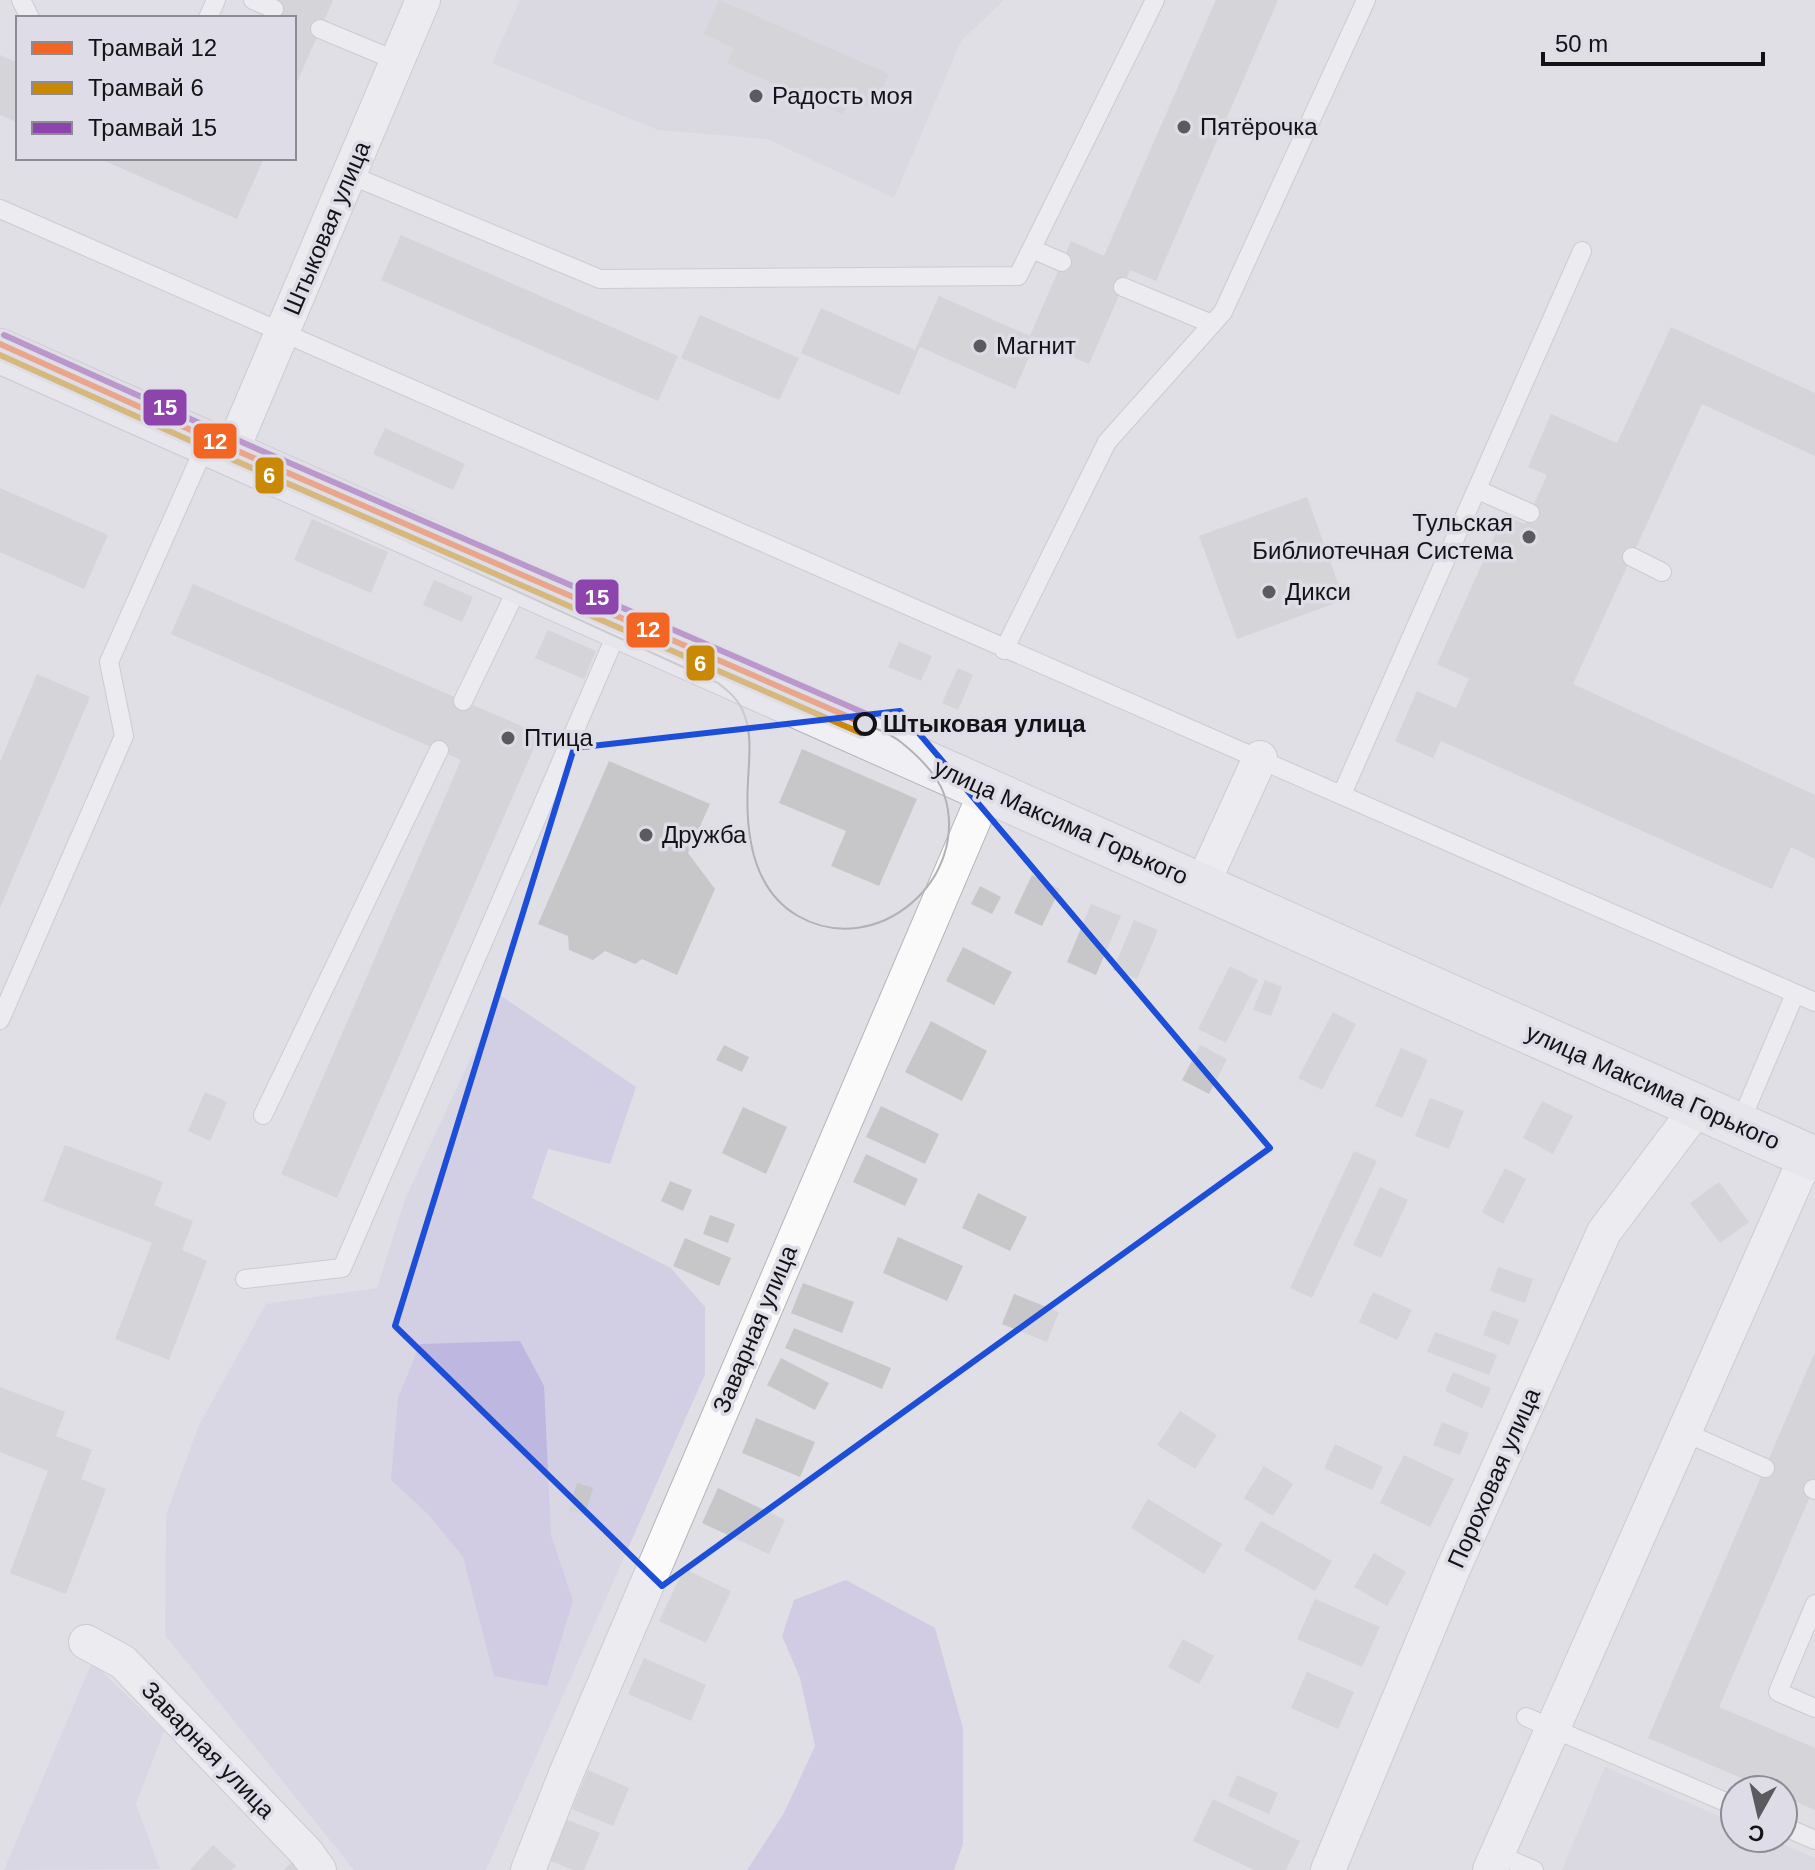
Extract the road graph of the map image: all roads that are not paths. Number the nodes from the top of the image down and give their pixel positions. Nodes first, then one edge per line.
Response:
1 (253, 0) edge
2 (423, 0) edge
3 (1155, 0) edge
4 (1366, 0) edge
5 (274, 9) dead end
6 (320, 29) dead end
7 (397, 61) junction
8 (350, 175) junction
9 (0, 209) edge
10 (1032, 249) junction
11 (1582, 251) dead end
12 (1062, 262) dead end
13 (1123, 287) dead end
14 (1212, 324) junction
15 (283, 333) junction
16 (0, 351) edge
17 (218, 450) junction
18 (1478, 490) junction
19 (1530, 513) dead end
20 (1632, 557) dead end
21 (1662, 572) dead end
22 (520, 583) junction
23 (619, 628) junction
24 (1004, 650) junction
25 (463, 701) dead end
26 (439, 750) dead end
27 (1260, 758) junction
28 (987, 789) junction
29 (1342, 794) junction
30 (1202, 885) junction
31 (1795, 994) junction
32 (1815, 1002) edge
33 (0, 1020) edge
34 (1698, 1107) junction
35 (263, 1115) dead end
36 (1739, 1125) junction
37 (1811, 1157) edge
38 (245, 1279) dead end
39 (1684, 1432) junction
40 (1765, 1468) dead end
41 (1815, 1604) edge
42 (86, 1642) dead end
43 (1815, 1708) edge
44 (1539, 1723) junction
45 (1719, 1799) edge
46 (1493, 1862) edge
47 (319, 1870) edge
48 (528, 1870) edge
49 (1328, 1870) edge
50 (1534, 1870) edge

1 - 5 lane
2 - 7 street, Штыковая улица
3 - 10 lane
4 - 14 lane
6 - 7 lane
7 - 8 street, Штыковая улица
8 - 10 lane
8 - 15 street, Штыковая улица
9 - 15 lane
10 - 12 lane
11 - 18 lane
13 - 14 lane
14 - 24 lane
15 - 17 street, Штыковая улица
15 - 24 lane
16 - 17 main road, улица Максима Горького
17 - 22 main road, улица Максима Горького
17 - 33 lane
18 - 19 lane
18 - 29 lane
20 - 21 lane
22 - 23 main road, улица Максима Горького
22 - 25 lane
23 - 28 main road, улица Максима Горького
23 - 38 lane
24 - 27 lane
26 - 35 lane
27 - 29 lane
27 - 30 street
28 - 30 main road, улица Максима Горького
28 - 48 street, Заварная улица
29 - 31 lane
30 - 34 main road, улица Максима Горького
31 - 32 lane
31 - 36 lane
34 - 36 main road, улица Максима Горького
34 - 49 street, Пороховая улица
36 - 37 main road, улица Максима Горького
37 - 39 street
39 - 40 lane
39 - 44 street
41 - 43 lane
42 - 47 street, Заварная улица
44 - 45 lane
44 - 46 street
46 - 50 lane

